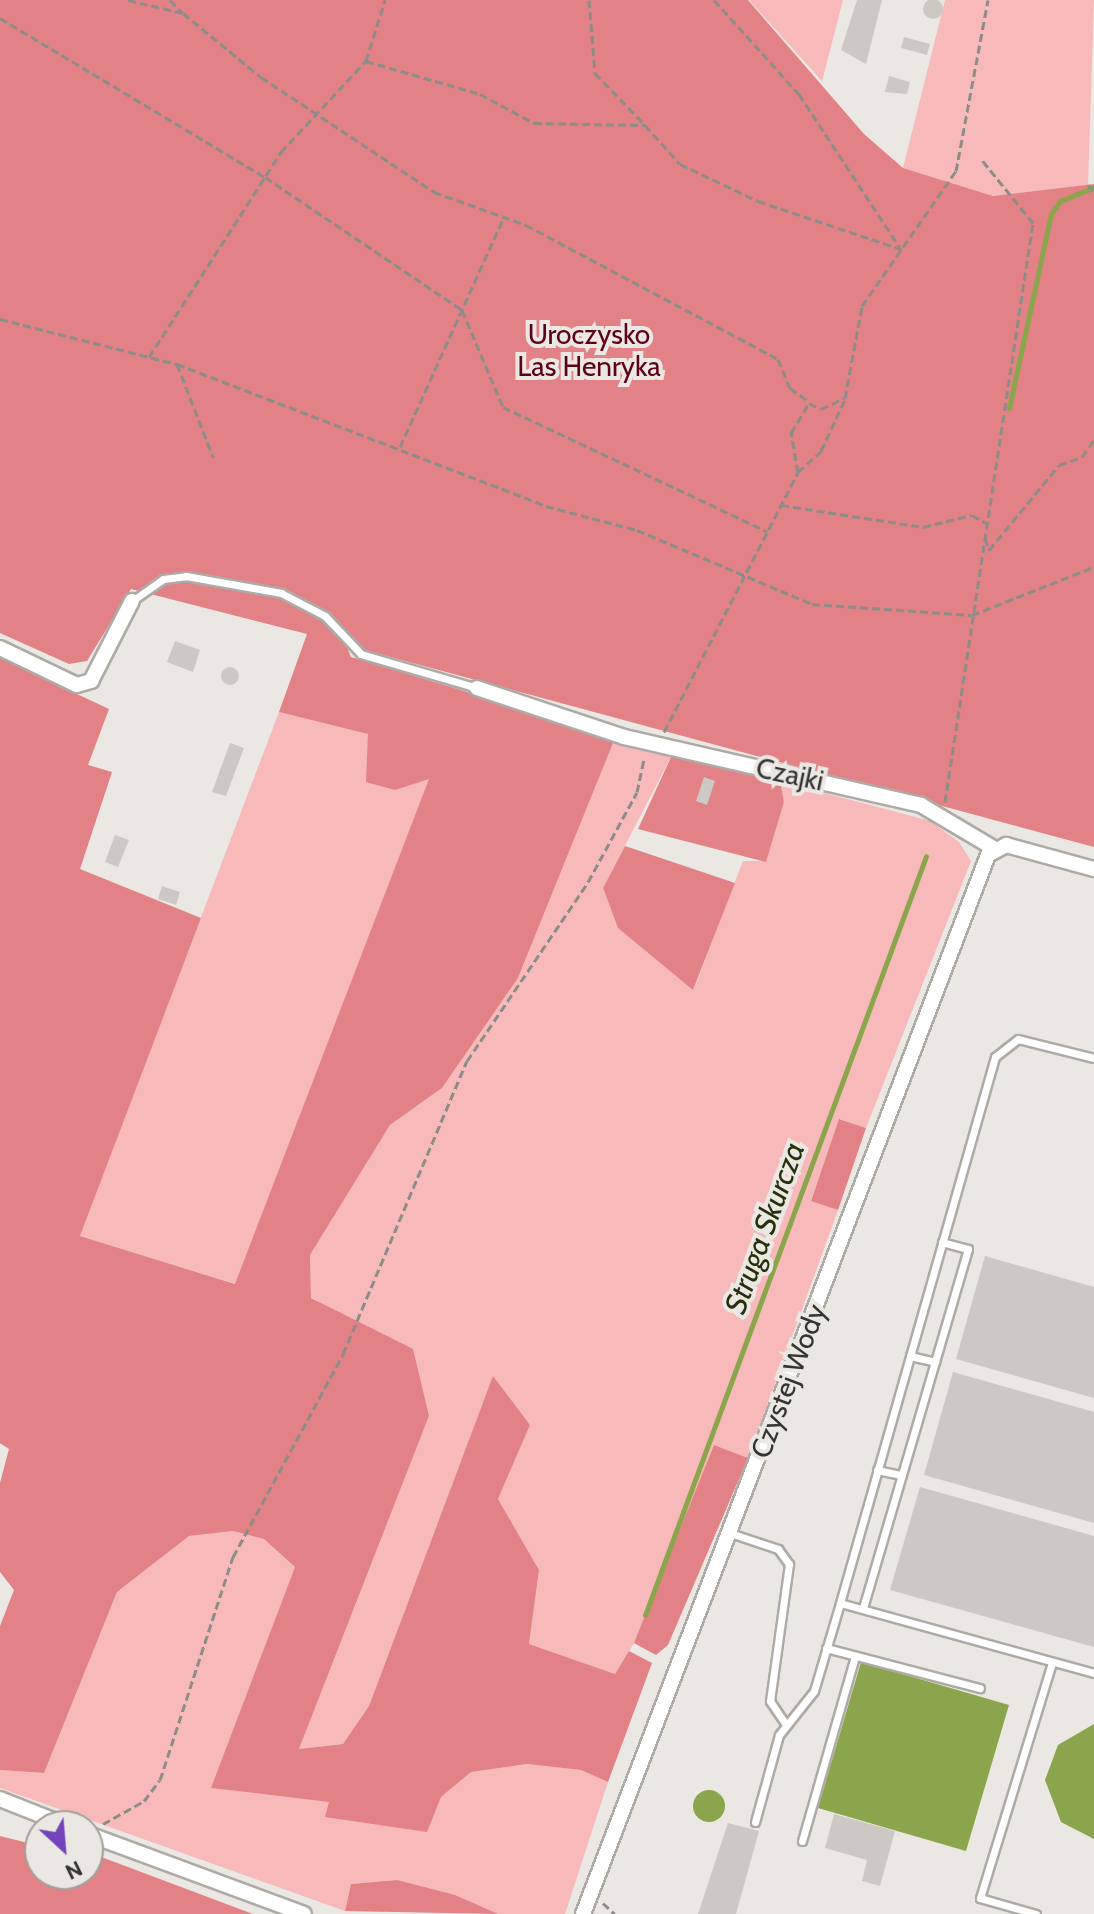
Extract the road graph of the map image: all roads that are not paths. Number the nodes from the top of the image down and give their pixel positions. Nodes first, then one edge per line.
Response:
1 (132, 601) joint
2 (0, 648) edge
3 (477, 688) joint
4 (995, 849) junction
5 (1094, 869) edge
6 (1094, 1058) edge
7 (942, 1242) junction
8 (910, 1356) junction
9 (935, 1362) junction
10 (877, 1470) junction
11 (901, 1475) junction
12 (730, 1533) junction
13 (840, 1603) junction
14 (863, 1608) junction
15 (826, 1648) junction
16 (855, 1656) junction
17 (1052, 1663) junction
18 (1094, 1673) edge
19 (980, 1688) dead end
20 (785, 1723) junction
21 (0, 1799) edge
22 (28, 1810) edge
23 (755, 1822) dead end
24 (104, 1834) edge
25 (802, 1841) dead end
26 (304, 1914) edge
27 (585, 1914) edge
28 (1036, 1914) edge

1 - 2 street
1 - 3 lane
3 - 4 street, Czajki
4 - 5 street
4 - 12 street, Czystej Wody
6 - 7 lane
7 - 8 lane
7 - 9 lane
8 - 9 lane
8 - 10 lane
9 - 11 lane
10 - 11 lane
10 - 13 lane
11 - 14 lane
12 - 20 lane
12 - 27 street, Czystej Wody
13 - 14 lane
13 - 15 lane
14 - 17 lane
15 - 16 lane
15 - 20 lane
16 - 19 lane
16 - 25 lane
17 - 18 lane
17 - 28 lane
20 - 23 lane
21 - 22 street
24 - 26 street

